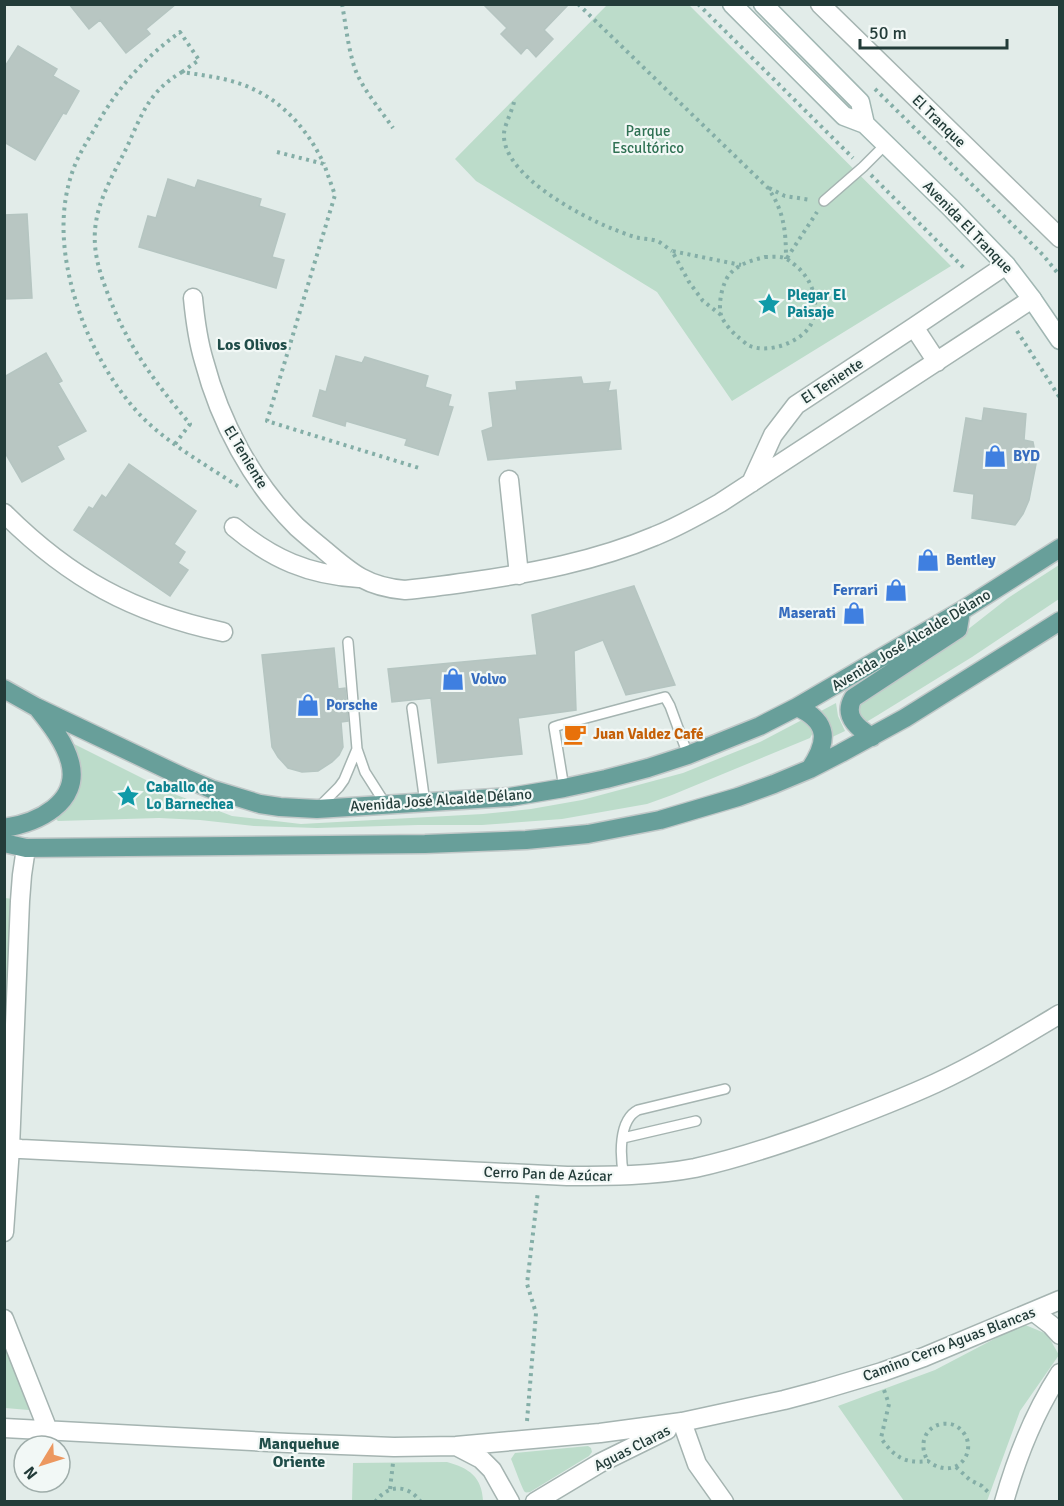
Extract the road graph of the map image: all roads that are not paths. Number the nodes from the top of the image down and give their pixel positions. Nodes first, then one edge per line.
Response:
1 (763, 4) edge
2 (820, 4) edge
3 (741, 7) edge
4 (865, 124) junction
5 (885, 144) junction
6 (824, 201) road end
7 (1059, 238) edge
8 (1006, 265) junction
9 (193, 298) dead end
10 (1032, 299) junction
11 (914, 327) junction
12 (1059, 340) edge
13 (937, 362) junction
14 (509, 480) dead end
15 (751, 483) junction
16 (4, 513) edge
17 (234, 527) dead end
18 (1059, 548) edge
19 (519, 575) junction
20 (361, 579) junction
21 (961, 611) junction
22 (1059, 621) edge
23 (223, 632) dead end
24 (348, 642) dead end
25 (4, 689) edge
26 (36, 706) junction
27 (797, 707) junction
28 (412, 708) dead end
29 (872, 737) junction
30 (357, 749) junction
31 (688, 754) junction
32 (810, 769) junction
33 (564, 788) junction
34 (425, 803) junction
35 (386, 805) junction
36 (317, 809) junction
37 (4, 828) edge
38 (4, 843) edge
39 (27, 849) junction
40 (4, 851) edge
41 (1059, 1014) edge
42 (725, 1089) dead end
43 (696, 1120) dead end
44 (623, 1137) junction
45 (7, 1148) edge
46 (624, 1176) junction
47 (4, 1232) edge
48 (1059, 1300) edge
49 (1034, 1312) junction
50 (4, 1320) edge
51 (1059, 1335) edge
52 (1059, 1373) edge
53 (682, 1422) junction
54 (4, 1428) edge
55 (48, 1430) junction
56 (592, 1434) junction
57 (518, 1440) junction
58 (456, 1446) junction
59 (600, 1463) junction
60 (492, 1470) junction
61 (997, 1498) edge
62 (510, 1502) edge
63 (535, 1502) edge
64 (724, 1502) edge

1 - 4 street, Avenida El Tranque
2 - 7 street, El Tranque
3 - 4 street, Avenida El Tranque
4 - 5 street, Avenida El Tranque
5 - 6 lane
5 - 8 street, Avenida El Tranque
8 - 10 street, Avenida El Tranque
8 - 11 street, El Teniente
9 - 20 street, El Teniente
10 - 12 street, Avenida El Tranque
10 - 13 street, El Teniente
11 - 13 street
11 - 15 street, El Teniente
13 - 15 street, El Teniente
14 - 19 street
15 - 19 street, El Teniente
16 - 23 street
17 - 20 street, El Teniente
18 - 21 main road, Avenida José Alcalde Délano
19 - 20 street, El Teniente
21 - 27 main road, Avenida José Alcalde Délano
21 - 29 main road
22 - 29 main road
24 - 30 lane
25 - 26 main road, Avenida José Alcalde Délano
26 - 36 main road, Avenida José Alcalde Délano
26 - 37 main road
27 - 31 main road, Avenida José Alcalde Délano
27 - 32 main road
28 - 34 lane
29 - 32 main road
30 - 35 lane
30 - 36 lane
31 - 33 main road, Avenida José Alcalde Délano
31 - 33 lane
32 - 39 main road
33 - 34 main road, Avenida José Alcalde Délano
34 - 35 main road, Avenida José Alcalde Délano
35 - 36 main road, Avenida José Alcalde Délano
38 - 39 main road
39 - 40 street
39 - 45 street
41 - 46 street, Cerro Pan de Azúcar
42 - 44 lane
43 - 44 lane
44 - 46 lane
45 - 46 street, Cerro Pan de Azúcar
45 - 47 street
48 - 49 street, Camino Cerro Aguas Blancas
49 - 51 street
49 - 53 street, Camino Cerro Aguas Blancas
50 - 55 street
52 - 61 street
53 - 56 street, Camino Cerro Aguas Blancas
53 - 59 street, Aguas Claras
53 - 64 street, Aguas Claras
54 - 55 street, Camino Cerro Aguas Blancas
55 - 58 street, Camino Cerro Aguas Blancas
56 - 57 street, Camino Cerro Aguas Blancas
56 - 59 street
57 - 58 street, Camino Cerro Aguas Blancas
57 - 60 street
58 - 60 street
59 - 63 street, Aguas Claras
60 - 62 street

